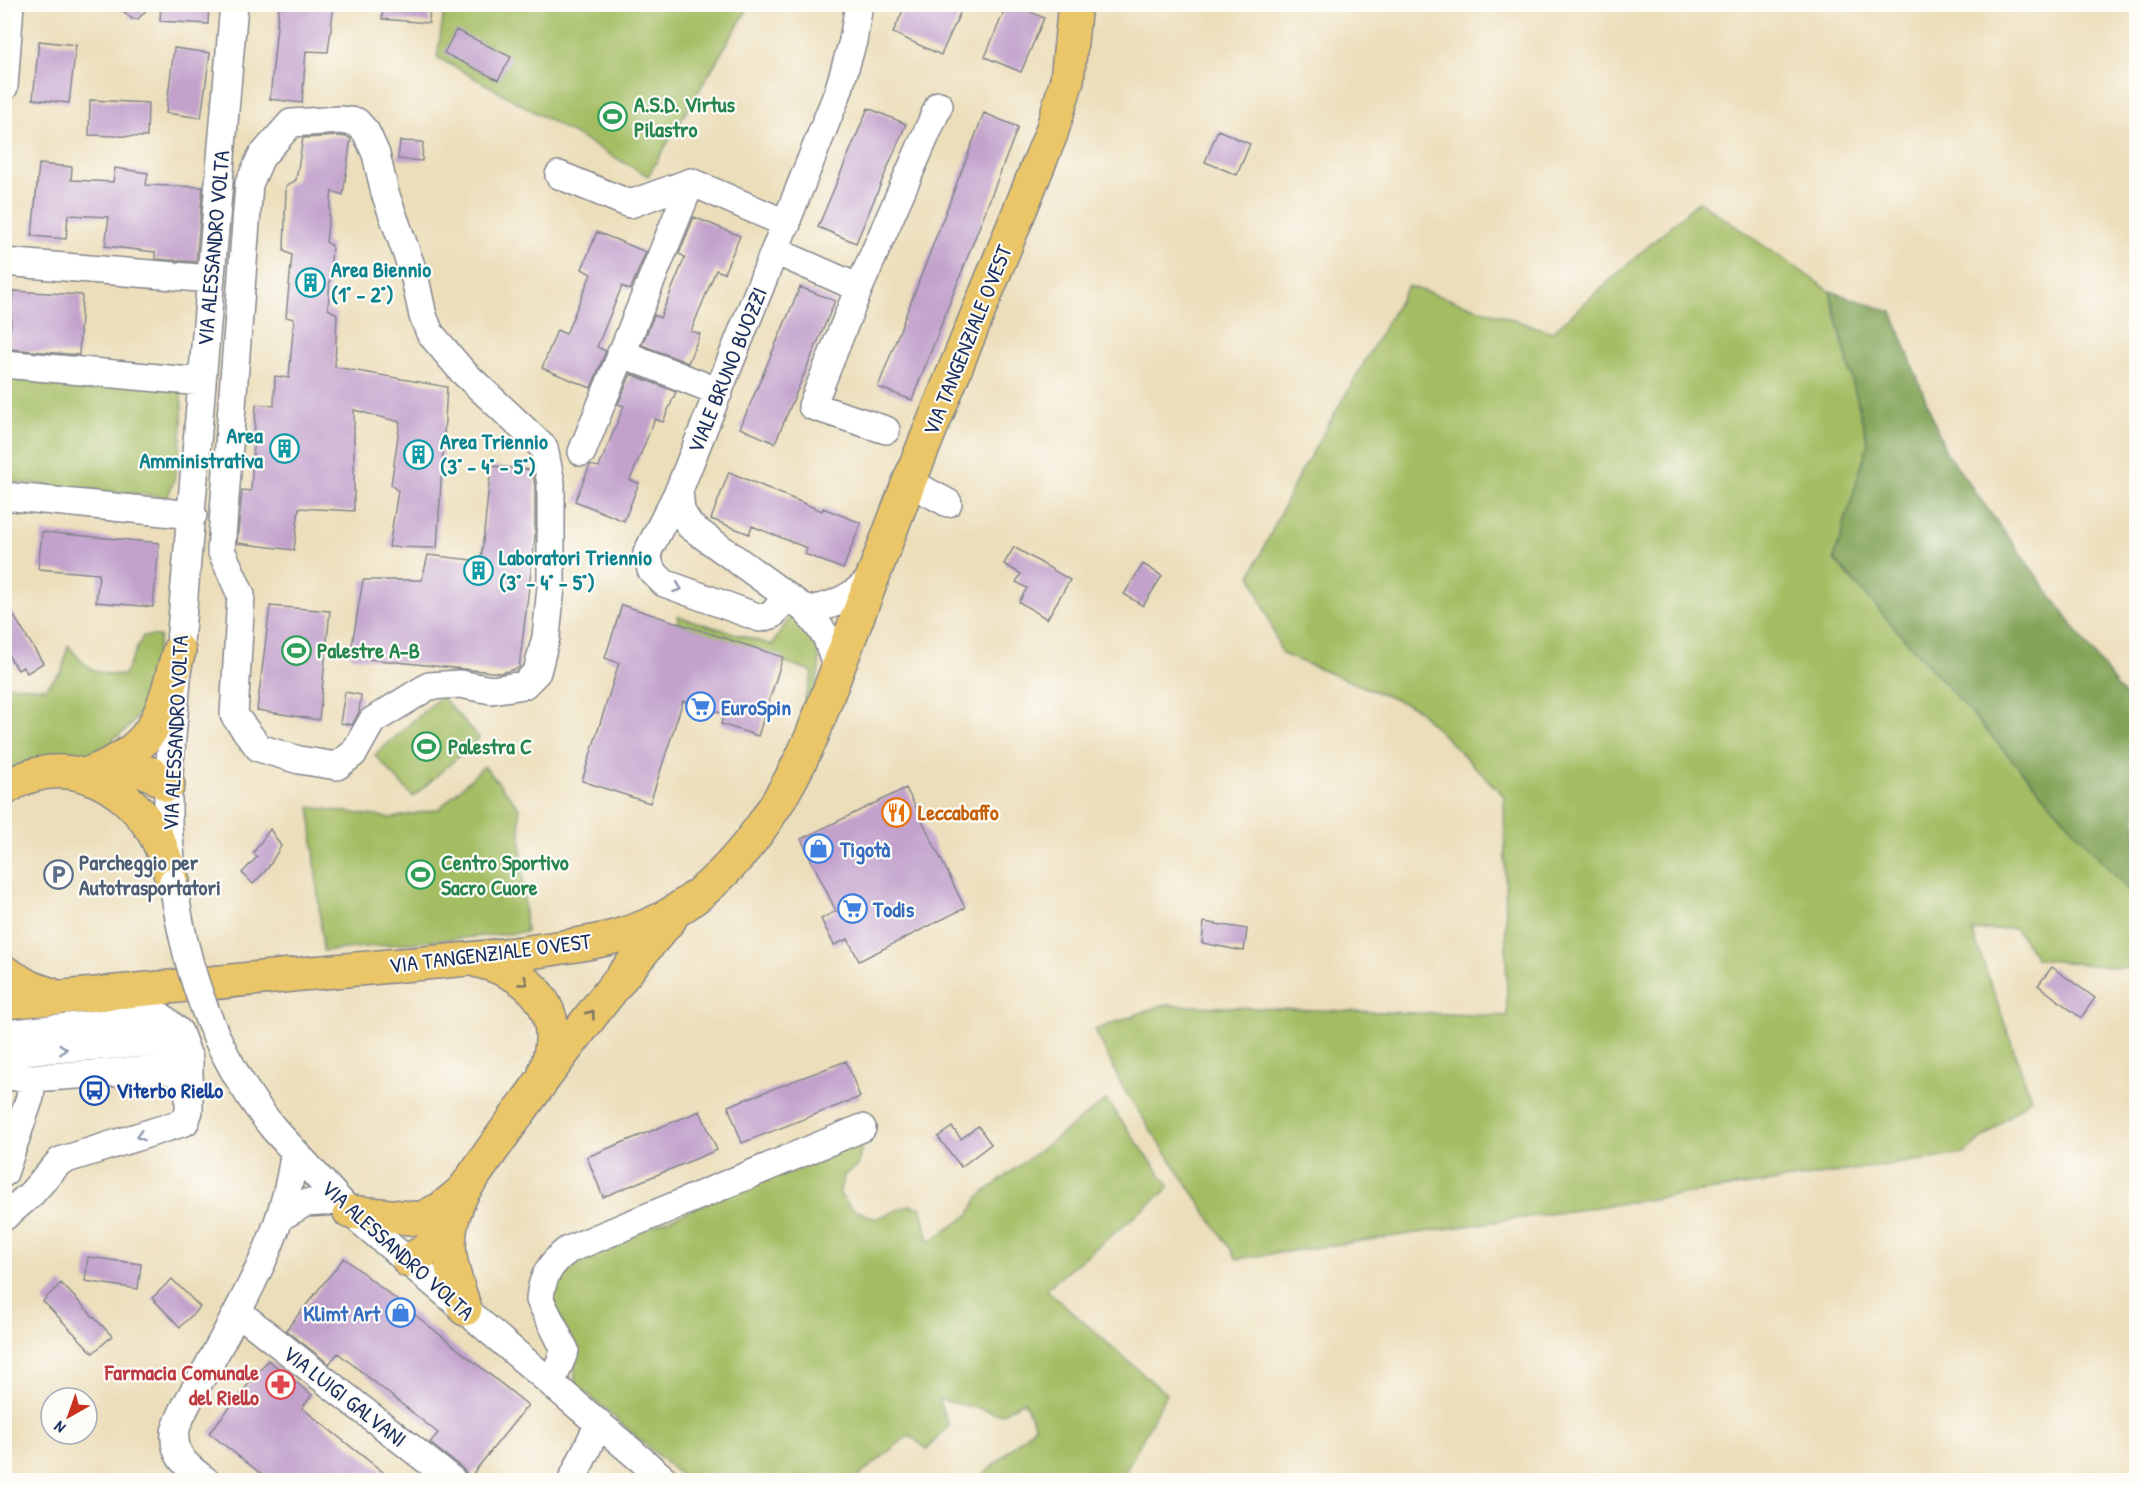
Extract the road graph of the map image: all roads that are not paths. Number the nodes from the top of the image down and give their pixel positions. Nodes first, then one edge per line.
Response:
1 (10, 4) edge
2 (234, 4) edge
3 (859, 4) edge
4 (1075, 4) edge
5 (4, 87) edge
6 (939, 105) dead end
7 (558, 175) dead end
8 (691, 182) junction
9 (787, 224) junction
10 (775, 251) junction
11 (4, 262) edge
12 (211, 279) junction
13 (859, 288) junction
14 (621, 353) junction
15 (4, 364) edge
16 (202, 382) junction
17 (718, 392) junction
18 (886, 430) dead end
19 (199, 437) junction
20 (230, 438) junction
21 (582, 452) dead end
22 (909, 482) junction
23 (679, 490) junction
24 (4, 496) edge
25 (948, 503) dead end
26 (193, 514) junction
27 (874, 575) junction
28 (797, 603) junction
29 (179, 651) junction
30 (838, 671) junction
31 (105, 775) junction
32 (168, 785) junction
33 (4, 789) edge
34 (173, 881) junction
35 (677, 910) junction
36 (470, 959) junction
37 (4, 972) edge
38 (30, 999) edge
39 (11, 1041) edge
40 (189, 1068) junction
41 (543, 1077) junction
42 (14, 1084) edge
43 (862, 1128) dead end
44 (294, 1154) junction
45 (4, 1173) edge
46 (313, 1174) junction
47 (463, 1191) junction
48 (344, 1206) junction
49 (294, 1210) junction
50 (4, 1217) edge
51 (420, 1220) junction
52 (447, 1238) junction
53 (409, 1261) junction
54 (465, 1310) junction
55 (238, 1312) junction
56 (552, 1382) junction
57 (599, 1423) junction
58 (206, 1480) edge
59 (452, 1480) edge
60 (572, 1480) edge
61 (665, 1480) edge

1 - 5 street
2 - 12 street, VIA ALESSANDRO VOLTA
3 - 9 street, VIALE BRUNO BUOZZI
4 - 22 main road, VIA TANGENZIALE OVEST
6 - 13 street
7 - 8 street
8 - 9 street
8 - 14 street
9 - 10 street, VIALE BRUNO BUOZZI
10 - 13 street
10 - 17 street, VIALE BRUNO BUOZZI
11 - 12 street
12 - 16 street, VIA ALESSANDRO VOLTA
13 - 18 street
14 - 17 street
14 - 21 street
15 - 16 street
16 - 19 street, VIA ALESSANDRO VOLTA
17 - 23 street, VIALE BRUNO BUOZZI
19 - 20 street
19 - 26 street, VIA ALESSANDRO VOLTA
20 - 20 street
22 - 25 street
22 - 27 main road, VIA TANGENZIALE OVEST
23 - 28 street
23 -> 28 street, VIALE BRUNO BUOZZI
24 - 26 street
26 - 29 street, VIA ALESSANDRO VOLTA
27 - 28 street
27 - 30 main road, VIA TANGENZIALE OVEST
28 - 30 street
29 - 31 main road
29 - 32 street, VIA ALESSANDRO VOLTA
30 - 35 main road, VIA TANGENZIALE OVEST
31 - 32 main road
31 - 33 main road
31 - 34 main road
32 - 34 street, VIA ALESSANDRO VOLTA
34 - 44 street, VIA ALESSANDRO VOLTA, bridge
35 - 36 main road, VIA TANGENZIALE OVEST
41 -> 35 main road
36 - 38 main road, VIA TANGENZIALE OVEST
36 -> 41 main road
37 - 38 main road
38 - 39 street
39 -> 40 street
39 - 42 street
40 - 42 street
40 -> 50 street
41 - 47 main road
42 - 45 street
43 - 56 street
44 - 46 street, VIA ALESSANDRO VOLTA
44 - 49 street
46 - 48 street, VIA ALESSANDRO VOLTA
46 - 49 street
47 - 51 main road
47 - 52 main road
48 - 49 street
48 - 51 main road
48 - 53 street, VIA ALESSANDRO VOLTA
49 - 55 street
51 - 53 main road
52 - 53 main road
52 - 54 main road
53 - 54 street, VIA ALESSANDRO VOLTA
54 - 56 street, VIA ALESSANDRO VOLTA
55 - 58 street
55 - 59 street, VIA LUIGI GALVANI
56 - 57 street, VIA ALESSANDRO VOLTA
57 - 60 street
57 - 61 street, VIA ALESSANDRO VOLTA

